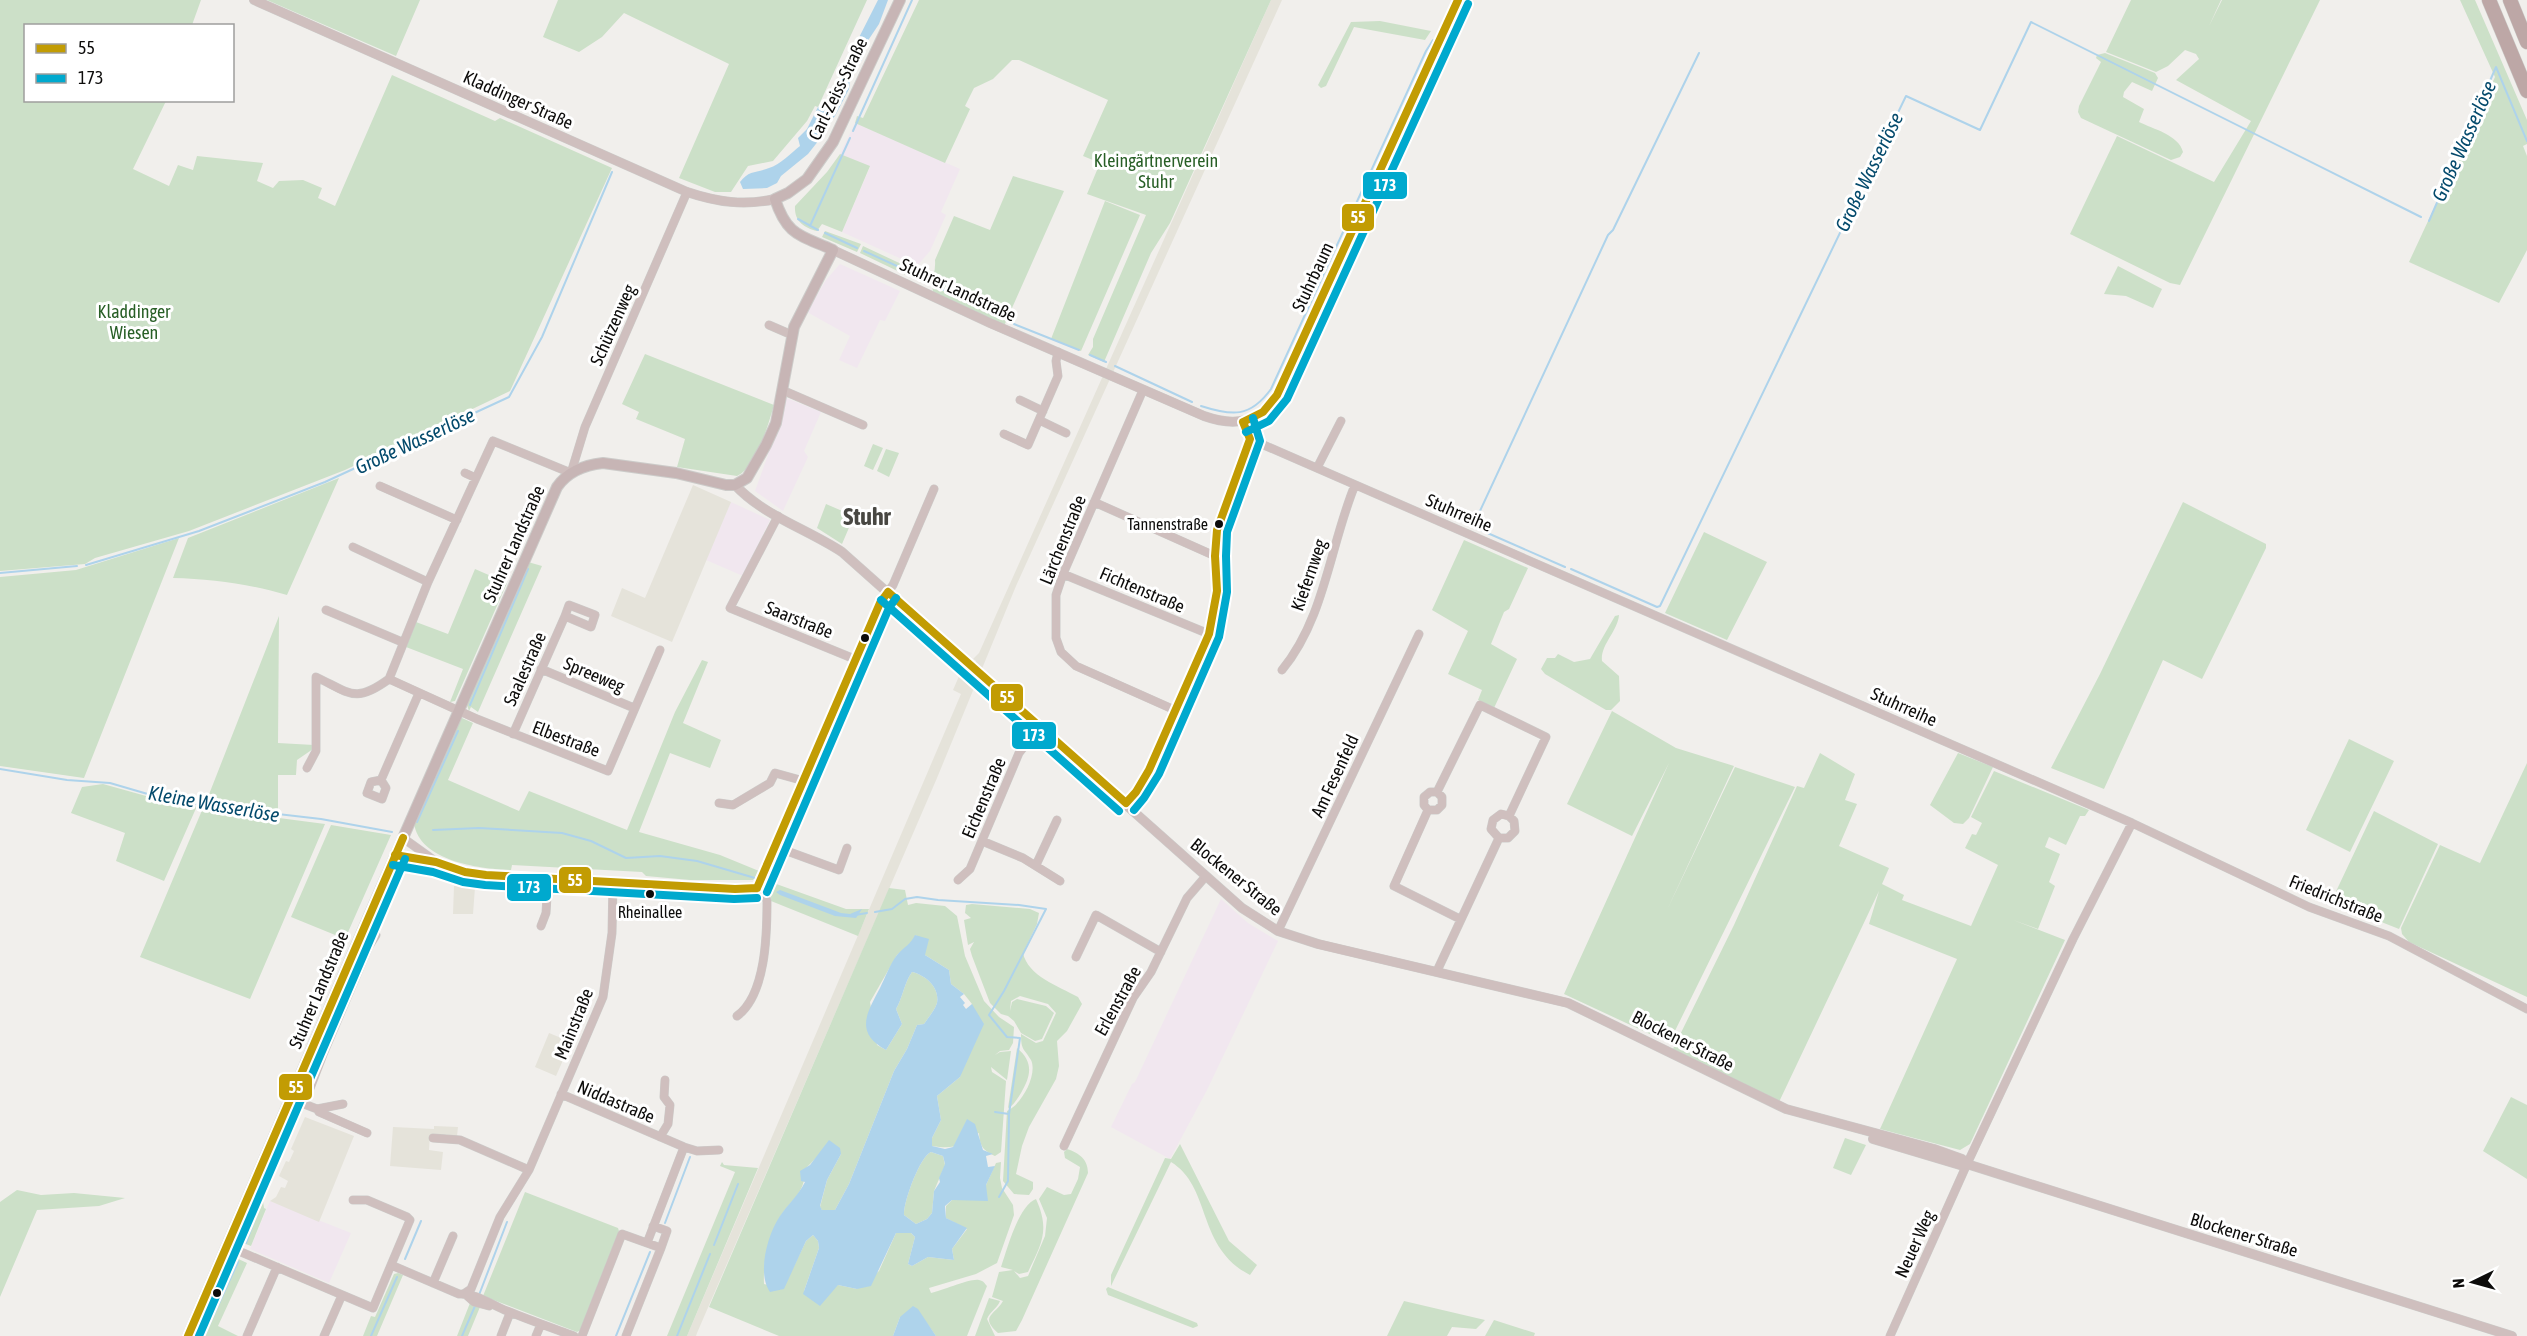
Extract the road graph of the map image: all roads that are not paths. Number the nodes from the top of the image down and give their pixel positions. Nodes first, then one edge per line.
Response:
1 (254, 0) edge
2 (900, 0) edge
3 (1458, 0) edge
4 (2489, 0) edge
5 (2510, 0) edge
6 (2527, 42) edge
7 (2527, 91) edge
8 (687, 192) junction
9 (775, 199) junction
10 (834, 250) junction
11 (769, 325) dead end
12 (792, 335) junction
13 (1058, 352) junction
14 (782, 390) junction
15 (1143, 390) junction
16 (1020, 400) dead end
17 (1044, 411) junction
18 (1039, 420) junction
19 (1341, 421) dead end
20 (1243, 422) junction
21 (863, 425) dead end
22 (1066, 433) dead end
23 (1004, 434) dead end
24 (1250, 439) junction
25 (1317, 468) junction
26 (571, 473) junction
27 (465, 474) dead end
28 (476, 478) junction
29 (735, 485) junction
30 (1355, 485) junction
31 (380, 486) dead end
32 (934, 489) dead end
33 (1094, 502) junction
34 (778, 516) junction
35 (457, 520) junction
36 (353, 547) dead end
37 (1215, 556) junction
38 (1063, 574) junction
39 (428, 582) junction
40 (888, 592) junction
41 (326, 610) dead end
42 (564, 616) dead end
43 (1209, 634) junction
44 (1419, 634) dead end
45 (402, 642) junction
46 (660, 650) dead end
47 (857, 660) junction
48 (541, 669) junction
49 (1282, 670) dead end
50 (388, 679) junction
51 (418, 693) junction
52 (634, 708) junction
53 (458, 711) junction
54 (1177, 711) junction
55 (1040, 727) junction
56 (513, 734) junction
57 (307, 768) dead end
58 (381, 780) dead end
59 (804, 781) junction
60 (1437, 792) junction
61 (719, 803) dead end
62 (1126, 803) junction
63 (1428, 810) junction
64 (1509, 816) junction
65 (1057, 820) dead end
66 (2132, 823) junction
67 (403, 838) junction
68 (1499, 838) junction
69 (982, 841) junction
70 (776, 847) junction
71 (847, 848) dead end
72 (395, 855) junction
73 (436, 862) junction
74 (1036, 865) junction
75 (1206, 876) junction
76 (548, 879) junction
77 (958, 880) dead end
78 (1060, 881) dead end
79 (613, 882) junction
80 (758, 888) junction
81 (1460, 919) junction
82 (541, 926) dead end
83 (1278, 931) junction
84 (376, 935) dead end
85 (1161, 952) junction
86 (1076, 957) dead end
87 (1437, 971) junction
88 (2527, 1009) edge
89 (736, 1016) dead end
90 (311, 1049) junction
91 (324, 1052) junction
92 (665, 1080) dead end
93 (561, 1094) junction
94 (343, 1104) dead end
95 (317, 1109) junction
96 (367, 1133) dead end
97 (660, 1137) junction
98 (433, 1138) dead end
99 (1064, 1146) dead end
100 (684, 1148) junction
101 (719, 1150) dead end
102 (1967, 1164) junction
103 (529, 1170) junction
104 (354, 1200) dead end
105 (653, 1226) junction
106 (453, 1236) dead end
107 (647, 1243) junction
108 (227, 1246) junction
109 (661, 1248) junction
110 (391, 1265) junction
111 (277, 1267) junction
112 (433, 1283) junction
113 (465, 1293) junction
114 (342, 1295) junction
115 (510, 1313) junction
116 (541, 1324) junction
117 (188, 1336) edge
118 (247, 1336) edge
119 (324, 1336) edge
120 (501, 1336) edge
121 (536, 1336) edge
122 (574, 1336) edge
123 (582, 1336) edge
124 (626, 1336) edge
125 (1890, 1336) edge
126 (2512, 1336) edge

1 - 8 street, Kladdinger Straße
2 - 9 main road, Carl-Zeiss-Straße
3 - 20 street, Stuhrbaum
4 - 7 highway
5 - 6 highway
8 - 9 street, Kladdinger Straße
8 - 26 street, Schützenweg
9 - 10 main road
10 - 12 main road
10 - 13 street, Stuhrer Landstraße
11 - 12 street
12 - 14 main road
13 - 15 street, Stuhrer Landstraße
13 - 17 street
14 - 21 street
14 - 29 main road
15 - 20 street, Stuhrer Landstraße
15 - 33 street, Lärchenstraße
16 - 17 street
17 - 18 street
18 - 22 street
18 - 23 street
19 - 25 street
20 - 24 street
24 - 25 street, Stuhrreihe
24 - 37 street
25 - 30 street, Stuhrreihe
26 - 28 street
26 - 29 main road
26 - 53 main road, Stuhrer Landstraße
27 - 28 street
28 - 35 street
29 - 34 street, Blockener Straße
30 - 49 street, Kiefernweg
30 - 66 street, Stuhrreihe
31 - 35 street
32 - 40 street
33 - 37 street
33 - 38 street, Lärchenstraße
34 - 40 street, Blockener Straße
34 - 47 street, Saarstraße
35 - 39 street
36 - 39 street
37 - 43 street
38 - 43 street, Fichtenstraße
38 - 54 street, Lärchenstraße
39 - 45 street
40 - 47 street
40 - 55 street, Blockener Straße
41 - 45 street
42 - 48 street, Saalestraße
43 - 54 street
44 - 83 street, Am Fesenfeld
45 - 50 street
46 - 52 street, Elbestraße
47 - 59 street
48 - 52 street, Spreeweg
48 - 56 street, Saalestraße
50 - 51 street, Elbestraße
50 - 57 street
51 - 53 street, Elbestraße
51 - 58 street
52 - 56 street, Elbestraße
53 - 56 street, Elbestraße
53 - 67 main road, Stuhrer Landstraße
54 - 62 street
55 - 62 street, Blockener Straße
55 - 69 street, Eichenstraße
59 - 61 street
59 - 70 street
60 - 63 street
60 - 63 street
60 - 64 street
62 - 75 street, Blockener Straße
63 - 81 street
64 - 68 street
64 - 68 street
65 - 74 street
66 - 88 street, Friedrichstraße
66 - 102 street
67 - 72 main road, Stuhrer Landstraße
67 - 73 street
68 - 81 street
69 - 74 street
69 - 77 street, Eichenstraße
70 - 71 street
70 - 80 street
72 - 73 street
72 - 90 main road, Stuhrer Landstraße
73 - 76 street
74 - 78 street
75 - 83 street, Blockener Straße
75 - 85 street, Erlenstraße
76 - 79 street
76 - 82 street
79 - 80 street
79 - 93 street, Mainstraße
80 - 89 street
81 - 87 street
83 - 87 street, Blockener Straße
84 - 91 street
85 - 86 street
85 - 99 street, Erlenstraße
87 - 102 street, Blockener Straße
90 - 91 street
90 - 108 main road, Stuhrer Landstraße
91 - 95 street
92 - 97 street, Niddastraße
93 - 97 street, Niddastraße
93 - 103 street, Mainstraße
94 - 95 street
95 - 96 street
97 - 100 street, Niddastraße
98 - 103 street
100 - 101 street, Niddastraße
100 - 105 street
102 - 125 street, Neuer Weg
102 - 126 street, Blockener Straße
103 - 113 street, Mainstraße
104 - 110 street
105 - 107 street
105 - 109 street
106 - 112 street
107 - 109 street
107 - 123 street
108 - 111 street
108 - 117 main road, Stuhrer Landstraße
109 - 124 street
110 - 112 street
110 - 114 street
111 - 114 street
111 - 118 street
112 - 113 street
113 - 115 street
114 - 119 street
115 - 116 street
115 - 120 street
116 - 121 street
116 - 122 street

